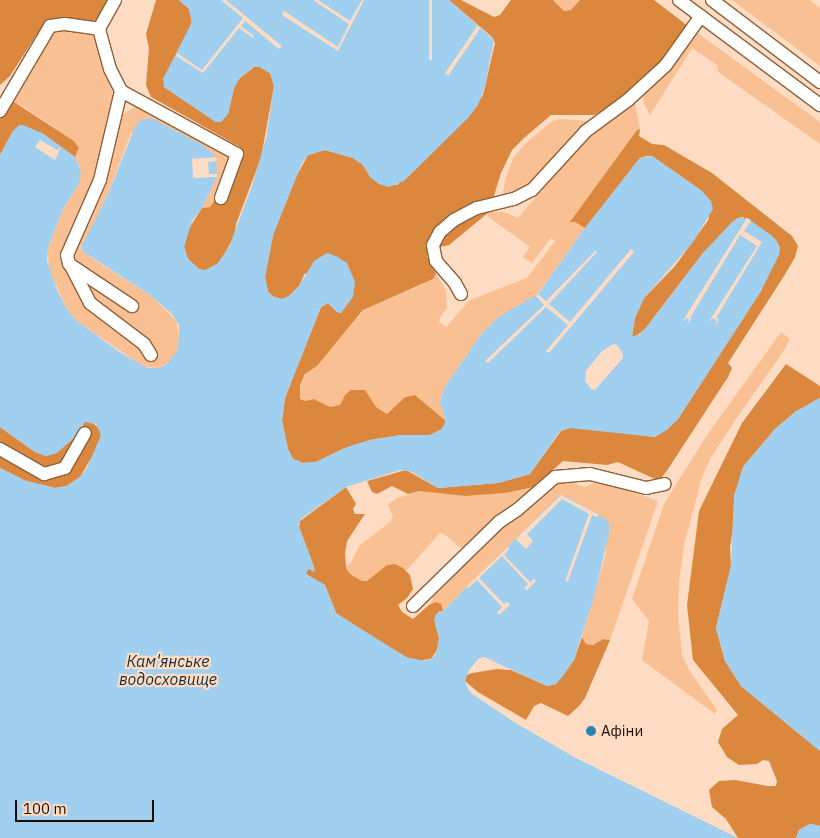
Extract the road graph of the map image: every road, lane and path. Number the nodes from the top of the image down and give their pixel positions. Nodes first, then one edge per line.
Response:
1 (115, 0) edge
2 (679, 0) edge
3 (712, 0) edge
4 (700, 16) junction
5 (99, 29) junction
6 (820, 82) edge
7 (122, 90) junction
8 (820, 105) edge
9 (0, 111) edge
10 (221, 198) dead end
11 (69, 264) junction
12 (461, 294) dead end
13 (132, 306) dead end
14 (151, 355) dead end
15 (85, 433) dead end
16 (0, 449) edge
17 (665, 484) dead end
18 (413, 606) dead end

1 - 5 street
2 - 4 street
3 - 6 street
4 - 8 street
4 - 12 street
5 - 7 street
5 - 9 street
7 - 10 street
7 - 11 street
11 - 13 street
11 - 14 street
15 - 16 street
17 - 18 street

